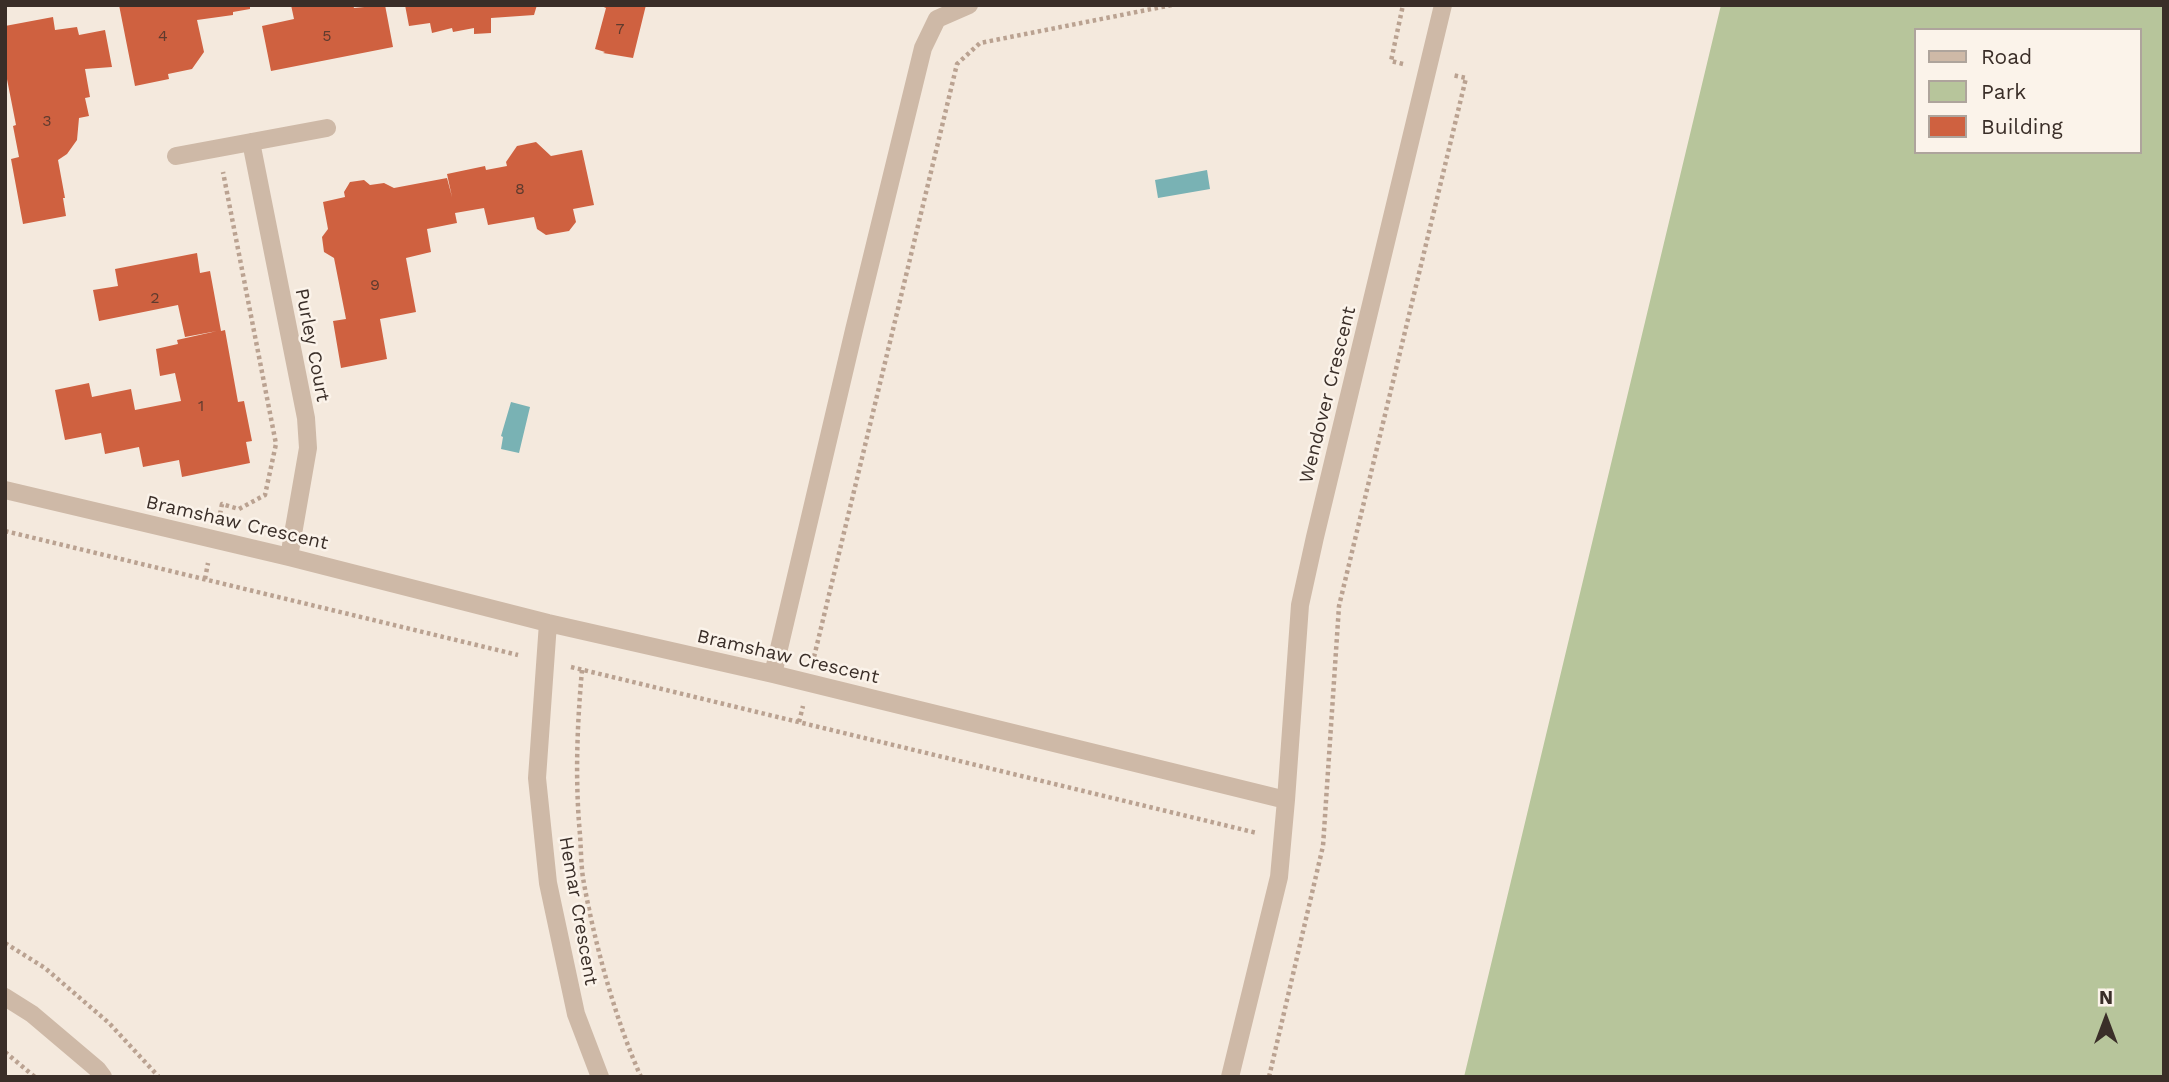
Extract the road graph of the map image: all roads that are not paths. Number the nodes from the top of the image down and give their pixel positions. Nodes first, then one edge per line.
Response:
1 (970, 5) edge
2 (1443, 5) edge
3 (327, 128) dead end
4 (251, 142) junction
5 (176, 156) dead end
6 (5, 490) edge
7 (289, 557) junction
8 (548, 623) junction
9 (773, 674) junction
10 (1286, 800) junction
11 (5, 997) edge
12 (103, 1077) edge
13 (600, 1077) edge
14 (1230, 1077) edge

1 - 9 street
2 - 10 street, Wendover Crescent
3 - 4 street
4 - 5 street
4 - 7 street, Purley Court
6 - 7 street, Bramshaw Crescent
7 - 8 street, Bramshaw Crescent
8 - 9 street, Bramshaw Crescent
8 - 13 street, Hemar Crescent
9 - 10 street, Bramshaw Crescent
10 - 14 street
11 - 12 street

